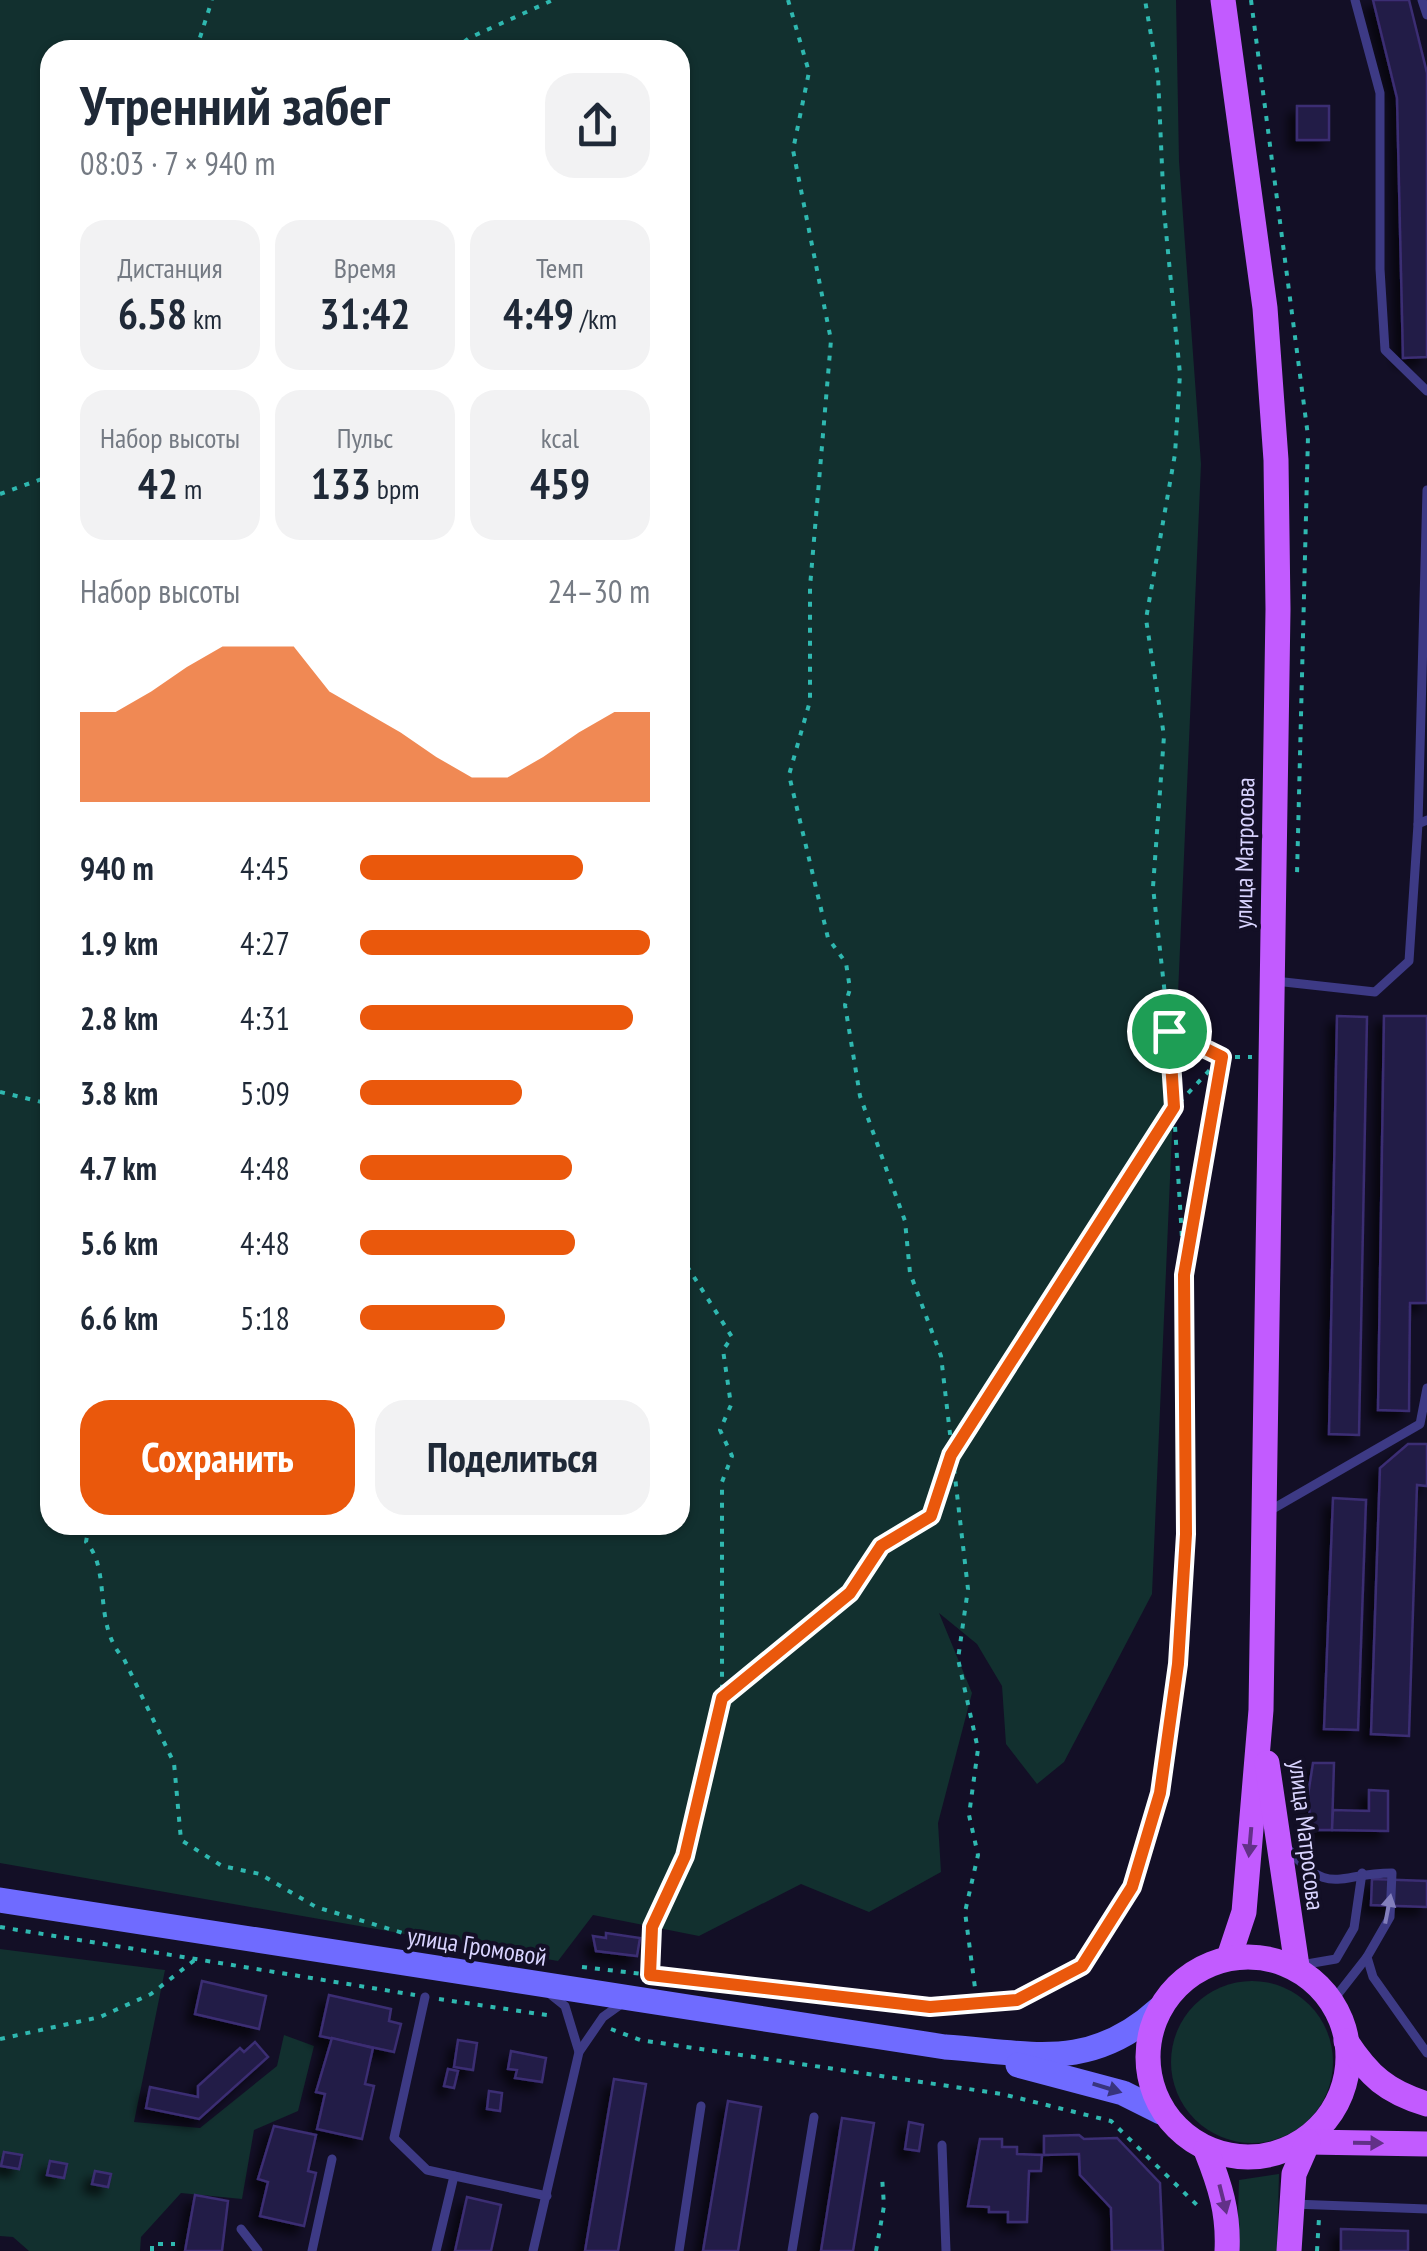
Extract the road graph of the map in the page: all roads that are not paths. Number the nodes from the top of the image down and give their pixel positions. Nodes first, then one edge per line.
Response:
1 (1355, 0) edge
2 (1422, 0) edge
3 (1227, 1) edge
4 (1427, 15) edge
5 (1427, 391) edge
6 (1427, 490) edge
7 (1427, 509) edge
8 (1423, 822) edge
9 (1272, 980) junction
10 (1427, 1388) edge
11 (1262, 1515) junction
12 (1261, 1710) junction
13 (1276, 1835) junction
14 (1362, 1873) junction
15 (0, 1900) edge
16 (1229, 1957) junction
17 (1367, 1957) junction
18 (1296, 1966) junction
19 (542, 1987) junction
20 (425, 1996) dead end
21 (626, 2000) junction
22 (1331, 2003) junction
23 (1159, 2009) junction
24 (1346, 2042) junction
25 (945, 2048) junction
26 (579, 2052) junction
27 (1427, 2053) edge
28 (1427, 2104) edge
29 (701, 2106) dead end
30 (1160, 2112) junction
31 (814, 2117) dead end
32 (1308, 2142) junction
33 (1427, 2144) edge
34 (942, 2145) dead end
35 (1206, 2150) junction
36 (332, 2160) dead end
37 (454, 2176) junction
38 (547, 2196) junction
39 (1290, 2204) junction
40 (1427, 2209) edge
41 (241, 2229) dead end
42 (258, 2251) edge
43 (312, 2251) edge
44 (436, 2251) edge
45 (533, 2251) edge
46 (679, 2251) edge
47 (792, 2251) edge
48 (946, 2251) edge
49 (1228, 2251) edge
50 (1289, 2251) edge

1 - 5 lane
2 - 4 lane
3 - 9 main road, улица Матросова
6 - 7 lane
7 - 8 lane
8 - 9 lane
9 - 11 main road, улица Матросова
10 - 11 lane
11 - 12 main road, улица Матросова
12 - 13 main road, улица Матросова
12 -> 16 main road, улица Матросова
13 - 14 lane
13 - 18 main road, улица Матросова
17 -> 14 lane
14 - 18 lane
15 - 19 main road, улица Громовой
16 - 18 main road
16 - 23 main road
17 - 22 lane
17 - 27 lane
18 - 22 main road
19 - 21 main road, улица Громовой
19 - 26 lane
20 - 37 lane
21 - 25 main road, улица Громовой
21 - 26 lane
22 - 24 main road
23 - 25 main road, улица Громовой
23 - 30 main road
24 - 28 main road
24 - 32 main road
25 -> 30 main road, улица Громовой
26 - 38 lane
29 - 46 lane
30 - 35 main road
31 - 47 lane
32 -> 33 main road
32 - 35 main road
32 - 39 main road
34 - 48 lane
35 -> 49 main road
36 - 43 lane
37 - 38 lane
37 - 44 lane
38 - 45 lane
39 - 40 lane
39 - 50 main road
41 - 42 lane

